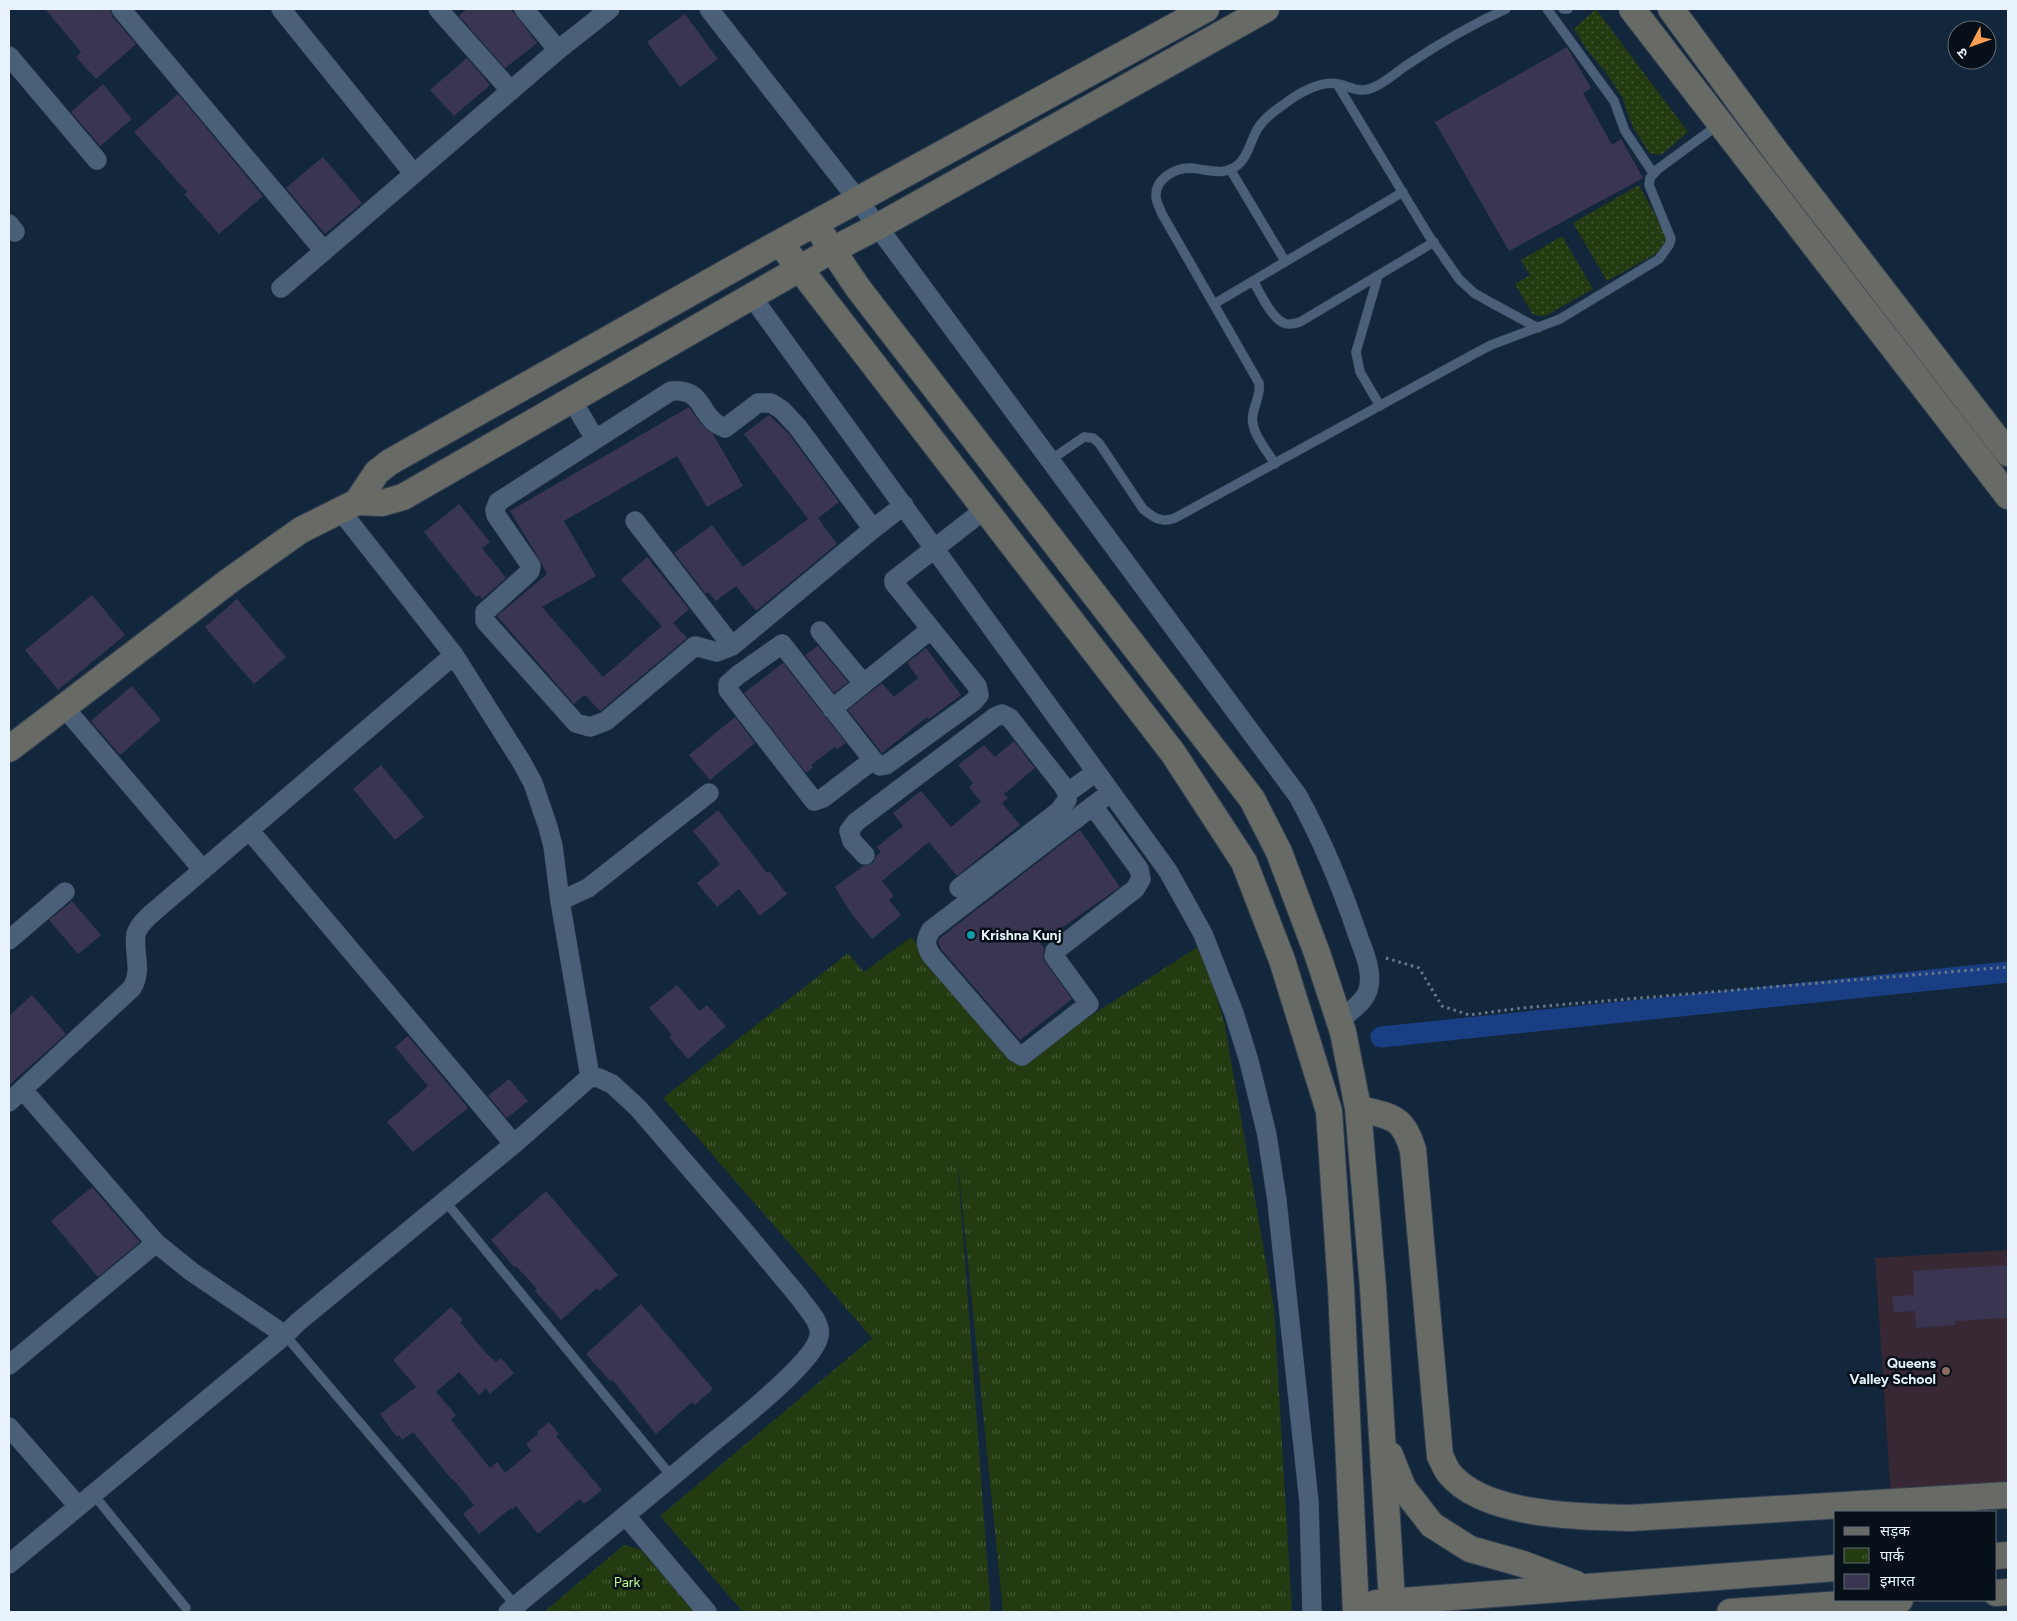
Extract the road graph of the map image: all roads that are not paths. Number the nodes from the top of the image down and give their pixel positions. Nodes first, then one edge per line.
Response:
1 (122, 9) edge
2 (281, 9) edge
3 (438, 9) edge
4 (524, 9) edge
5 (610, 9) edge
6 (709, 9) edge
7 (1206, 9) edge
8 (1266, 9) edge
9 (1506, 9) edge
10 (1547, 9) edge
11 (1563, 9) edge
12 (1568, 9) edge
13 (1632, 9) edge
14 (1671, 9) edge
15 (558, 50) junction
16 (9, 56) edge
17 (1337, 84) junction
18 (511, 91) junction
19 (1720, 123) junction
20 (97, 160) dead end
21 (1230, 170) junction
22 (1653, 173) junction
23 (414, 174) junction
24 (1403, 192) junction
25 (858, 200) junction
26 (815, 224) junction
27 (877, 227) junction
28 (1434, 242) junction
29 (780, 243) junction
30 (832, 250) junction
31 (324, 251) junction
32 (1286, 262) junction
33 (800, 268) junction
34 (1378, 276) junction
35 (1253, 281) junction
36 (281, 288) dead end
37 (752, 297) junction
38 (1214, 304) junction
39 (1538, 328) junction
40 (572, 400) junction
41 (1380, 406) junction
42 (595, 439) junction
43 (2008, 453) edge
44 (1050, 461) junction
45 (1275, 464) junction
46 (2008, 496) edge
47 (904, 505) junction
48 (348, 506) junction
49 (984, 510) junction
50 (635, 521) dead end
51 (872, 529) junction
52 (934, 548) junction
53 (930, 630) junction
54 (820, 631) dead end
55 (732, 646) junction
56 (454, 656) junction
57 (863, 683) junction
58 (63, 706) junction
59 (832, 709) junction
60 (9, 749) edge
61 (873, 760) junction
62 (1096, 772) junction
63 (1111, 792) junction
64 (709, 793) dead end
65 (1067, 793) junction
66 (1093, 806) junction
67 (250, 831) junction
68 (865, 855) dead end
69 (203, 870) junction
70 (959, 888) dead end
71 (65, 892) dead end
72 (560, 901) junction
73 (9, 940) edge
74 (1339, 1021) junction
75 (590, 1077) junction
76 (23, 1090) junction
77 (9, 1102) edge
78 (1358, 1108) junction
79 (514, 1144) junction
80 (445, 1200) junction
81 (156, 1243) junction
82 (285, 1335) junction
83 (9, 1365) edge
84 (9, 1427) edge
85 (1382, 1434) junction
86 (672, 1477) junction
87 (93, 1494) junction
88 (2008, 1495) edge
89 (78, 1506) junction
90 (626, 1516) junction
91 (9, 1564) edge
92 (1834, 1568) edge
93 (1583, 1587) junction
94 (1886, 1601) edge
95 (1393, 1607) edge
96 (186, 1608) dead end
97 (512, 1609) edge
98 (1356, 1609) edge
99 (707, 1612) edge
100 (1312, 1612) edge
101 (1730, 1612) edge

1 - 31 street
2 - 23 street
3 - 18 street
4 - 15 street
5 - 15 street
6 - 25 street
7 - 25 main road
8 - 27 main road
9 - 17 lane
10 - 22 lane
11 - 12 lane
13 - 19 main road
14 - 43 main road
15 - 18 street
16 - 20 street
17 - 21 lane
17 - 24 lane
18 - 23 street
19 - 22 lane
19 - 46 main road
21 - 32 lane
21 - 38 lane
22 - 39 lane
23 - 31 street
24 - 28 lane
24 - 32 lane
25 - 26 main road
25 - 27 street
26 - 29 main road
26 - 30 main road
27 - 30 main road
27 - 44 street
28 - 34 lane
28 - 39 lane
29 - 33 main road
29 - 48 main road
30 - 33 main road
30 - 74 main road
31 - 36 street
32 - 35 lane
33 - 37 main road
33 - 49 main road
34 - 35 lane
34 - 41 lane
35 - 38 lane
37 - 40 main road
37 - 47 street
38 - 45 lane
39 - 41 lane
40 - 42 street
40 - 48 main road
41 - 45 lane
42 - 51 street
42 - 55 street
44 - 45 lane
44 - 74 street
47 - 51 street
47 - 52 street
48 - 56 street
48 - 58 main road
49 - 52 street
49 - 98 main road
50 - 55 street
51 - 55 street
52 - 53 street
52 - 62 street
53 - 57 street
53 - 61 street
54 - 57 street
56 - 67 street
56 - 72 street
57 - 59 street
58 - 60 main road
58 - 69 street
59 - 61 street
59 - 61 street
62 - 63 street
62 - 65 street
63 - 66 street
63 - 100 street
64 - 72 street
65 - 68 street
65 - 70 street
66 - 66 street
67 - 69 street
67 - 79 street
69 - 76 street
71 - 73 street
72 - 75 street
74 - 78 main road
75 - 79 street
75 - 86 street
76 - 77 street
76 - 81 street
78 - 85 main road
78 - 88 main road
79 - 80 street
80 - 82 street
80 - 86 lane
81 - 82 street
81 - 83 street
82 - 87 street
82 - 97 lane
84 - 89 street
85 - 93 main road
85 - 95 main road
86 - 90 street
87 - 89 street
87 - 96 lane
89 - 91 street
90 - 97 street
90 - 99 street
92 - 93 main road
93 - 95 main road
94 - 101 main road
95 - 98 main road

